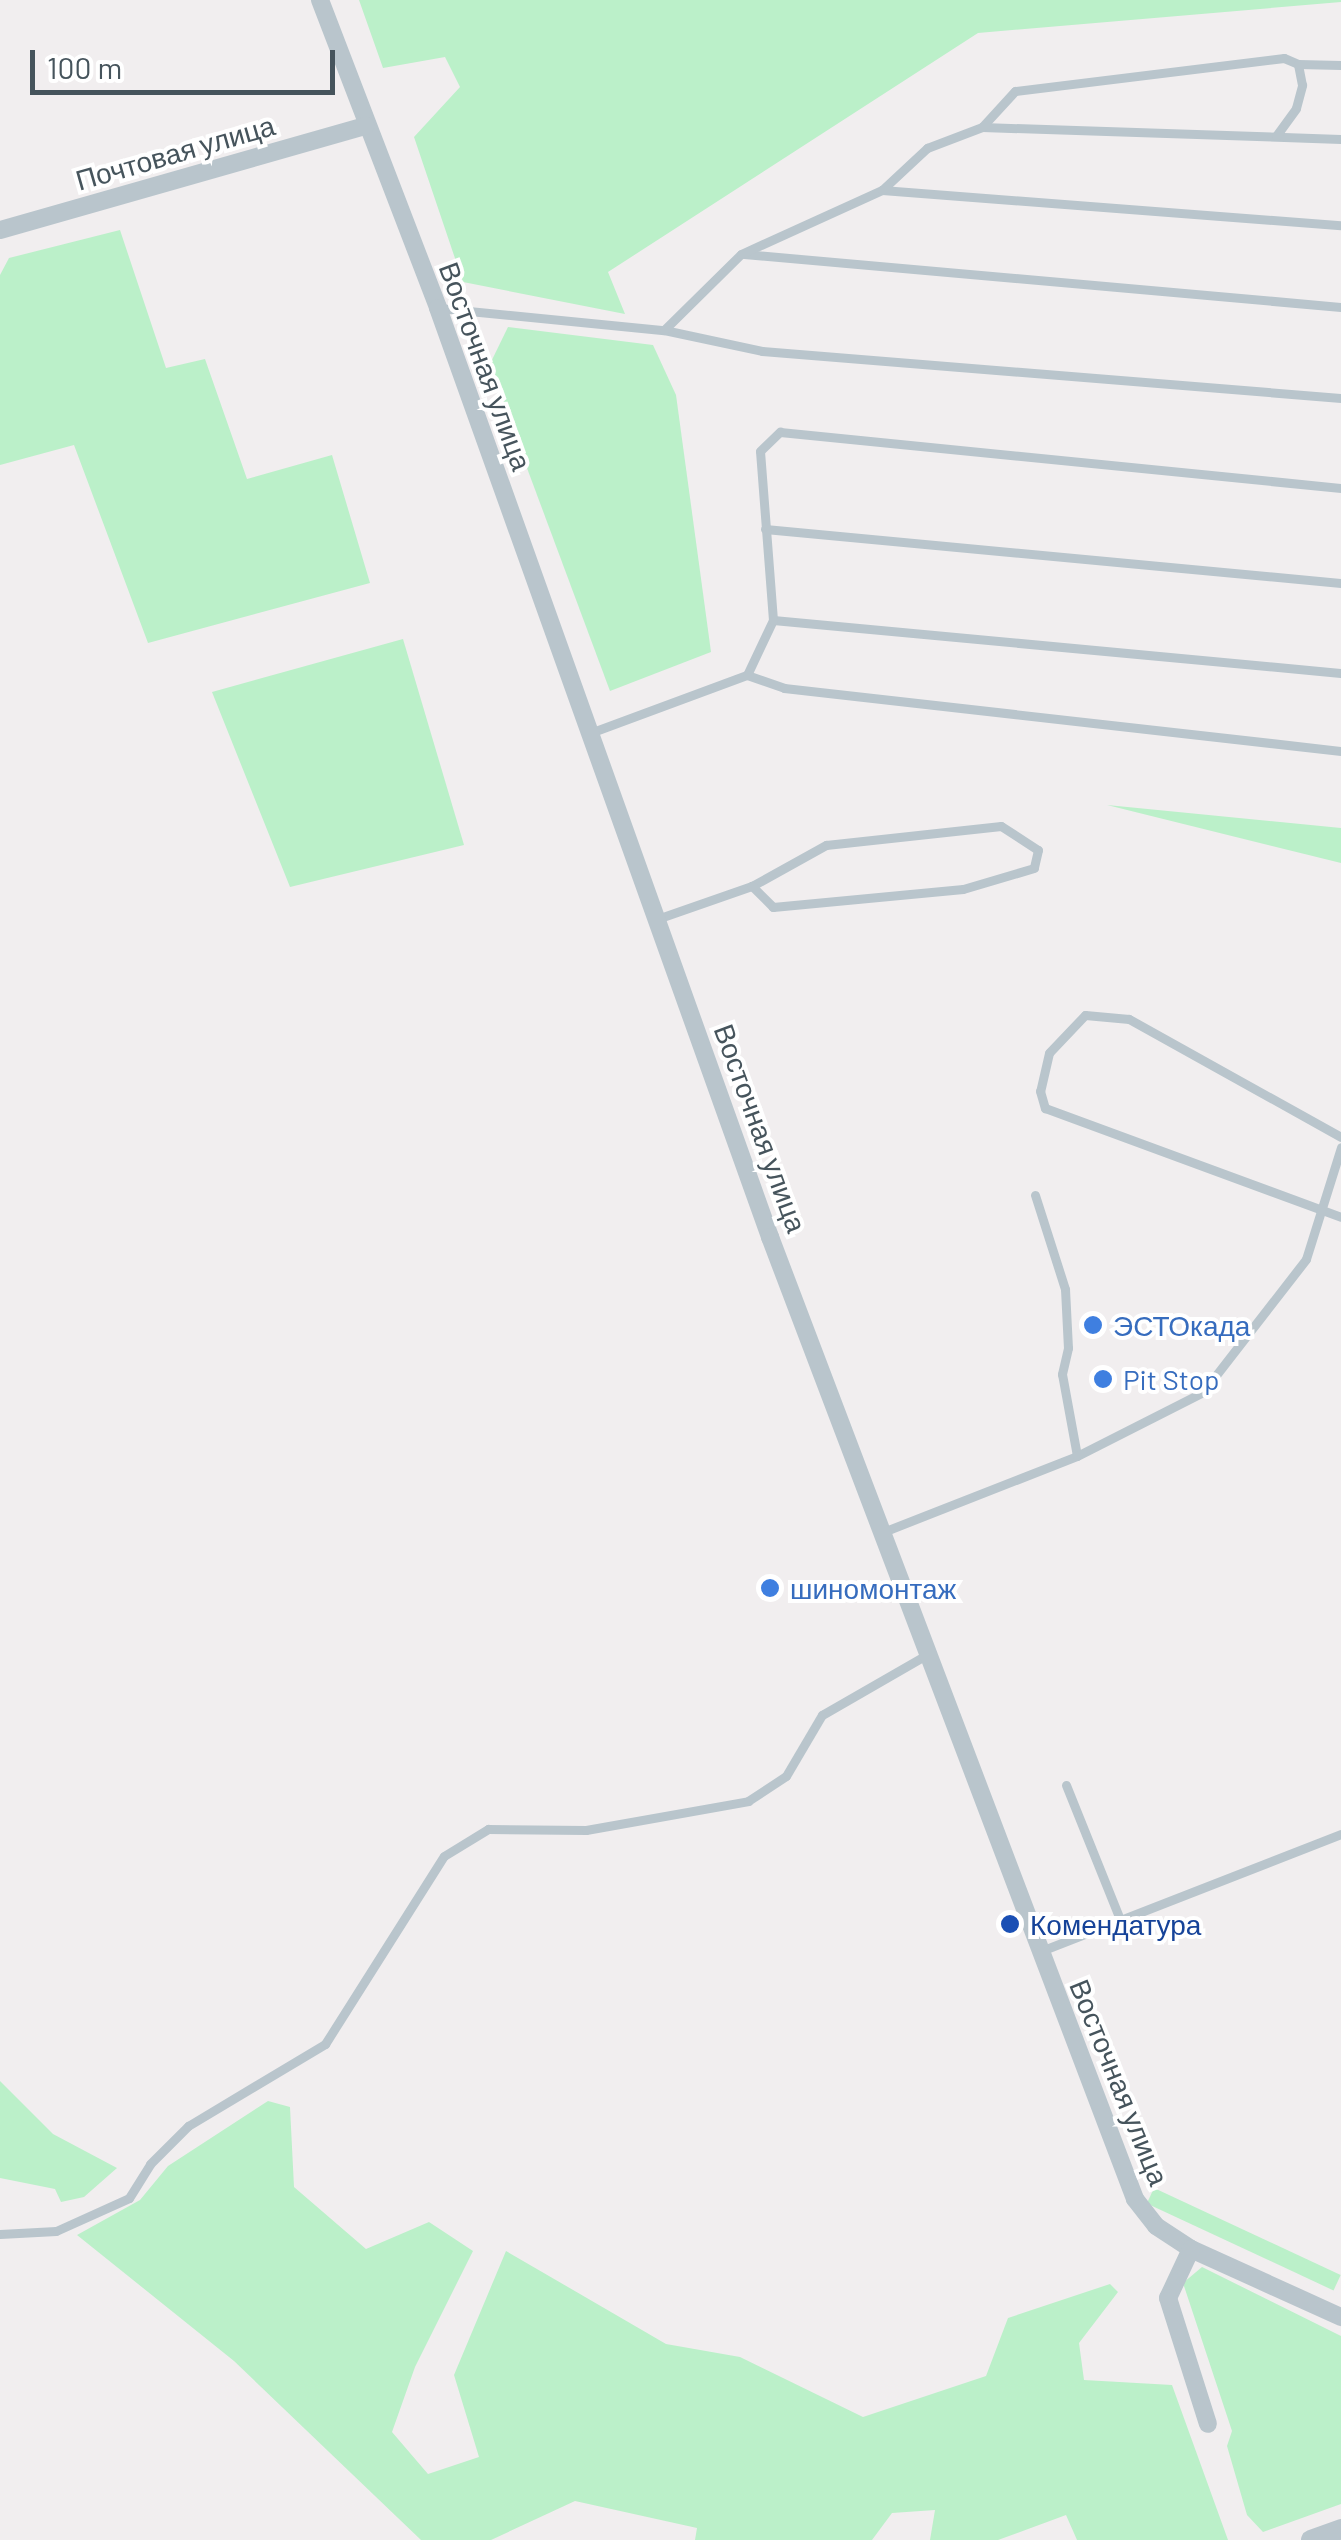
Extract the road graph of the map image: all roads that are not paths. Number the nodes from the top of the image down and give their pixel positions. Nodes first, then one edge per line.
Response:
1 (320, 0) edge
2 (1298, 64) junction
3 (1341, 65) edge
4 (365, 126) junction
5 (982, 127) junction
6 (1276, 136) junction
7 (1341, 139) edge
8 (882, 190) junction
9 (1341, 224) edge
10 (0, 230) edge
11 (741, 254) junction
12 (1341, 307) edge
13 (438, 308) junction
14 (664, 330) junction
15 (1341, 398) edge
16 (1341, 488) edge
17 (765, 529) junction
18 (1341, 583) edge
19 (773, 620) junction
20 (1341, 673) edge
21 (746, 676) junction
22 (587, 734) junction
23 (1341, 751) edge
24 (752, 886) junction
25 (656, 919) junction
26 (1341, 1137) edge
27 (1341, 1147) edge
28 (1036, 1195) dead end
29 (1320, 1210) junction
30 (1341, 1218) edge
31 (1076, 1456) junction
32 (883, 1532) junction
33 (928, 1654) junction
34 (1066, 1784) dead end
35 (1341, 1834) edge
36 (1120, 1920) junction
37 (1038, 1952) junction
38 (0, 2234) edge
39 (1191, 2249) junction
40 (1341, 2317) edge
41 (1208, 2424) dead end
42 (1341, 2529) edge
43 (1311, 2540) edge

1 - 4 street, Восточная улица
2 - 3 lane
2 - 5 lane
2 - 6 lane
4 - 10 street, Почтовая улица
4 - 13 street, Восточная улица
5 - 6 lane
5 - 8 lane
6 - 7 lane
8 - 9 lane
8 - 11 lane
11 - 12 lane
11 - 14 lane
13 - 14 lane
13 - 22 street, Восточная улица
14 - 15 lane
16 - 17 lane
17 - 18 lane
17 - 19 lane
19 - 20 lane
19 - 21 lane
21 - 22 lane
21 - 23 lane
22 - 25 street, Восточная улица
24 - 24 lane
24 - 25 lane
25 - 32 street, Восточная улица
26 - 29 lane
27 - 29 lane
28 - 31 lane
29 - 30 lane
29 - 31 lane
31 - 32 lane
32 - 33 street, Восточная улица
33 - 37 street, Восточная улица
33 - 38 lane
34 - 36 lane
35 - 36 lane
36 - 37 lane
37 - 39 street, Восточная улица
39 - 40 street, Восточная улица
39 - 41 street
42 - 43 street

